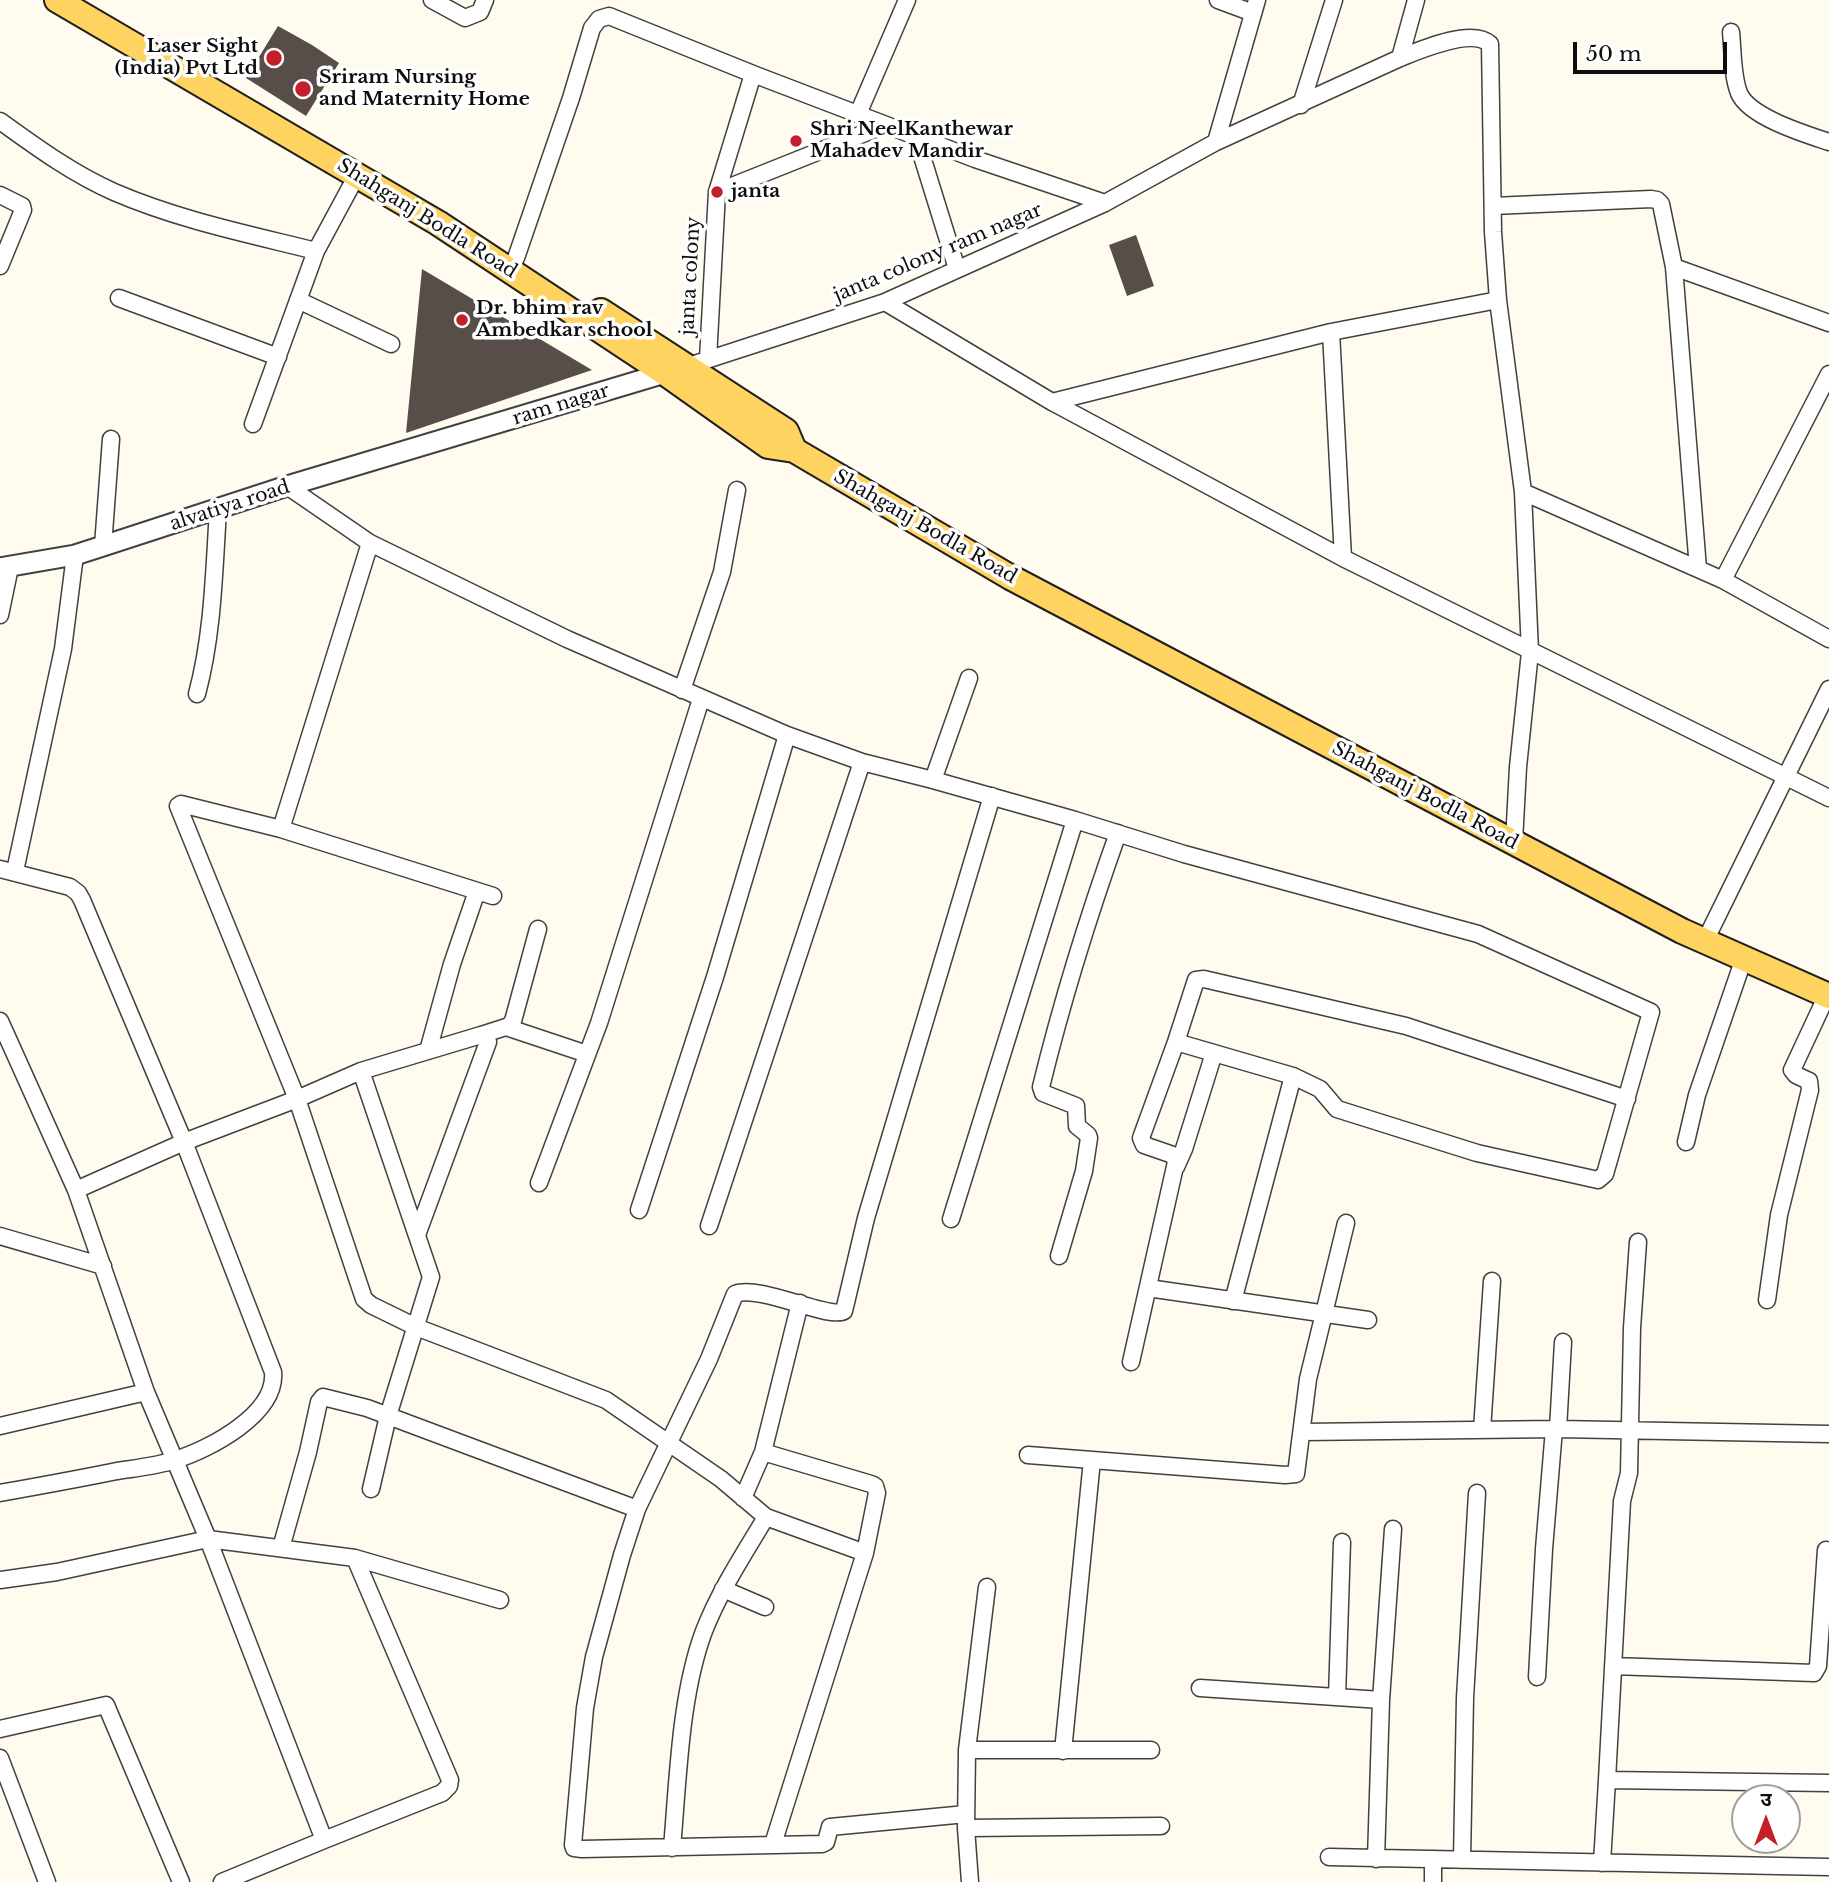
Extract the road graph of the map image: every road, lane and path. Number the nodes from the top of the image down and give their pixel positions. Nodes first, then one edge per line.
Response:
1 (57, 0) edge
2 (89, 0) edge
3 (432, 0) edge
4 (485, 0) edge
5 (907, 0) edge
6 (1218, 0) edge
7 (1334, 0) edge
8 (1416, 0) edge
9 (1255, 6) edge
10 (1731, 32) dead end
11 (1400, 58) junction
12 (753, 74) junction
13 (1301, 105) junction
14 (858, 114) junction
15 (1, 123) edge
16 (885, 125) junction
17 (916, 137) junction
18 (1216, 142) junction
19 (1829, 142) edge
20 (357, 175) junction
21 (717, 192) junction
22 (0, 195) edge
23 (1105, 203) junction
24 (1493, 206) junction
25 (316, 251) junction
26 (516, 258) junction
27 (0, 266) edge
28 (1674, 267) junction
29 (957, 270) junction
30 (119, 298) dead end
31 (298, 300) junction
32 (1498, 300) junction
33 (885, 303) junction
34 (1829, 323) edge
35 (1331, 332) junction
36 (391, 344) dead end
37 (278, 357) junction
38 (687, 366) junction
39 (1829, 374) edge
40 (1052, 402) junction
41 (253, 424) dead end
42 (458, 436) joint
43 (111, 439) dead end
44 (288, 486) junction
45 (737, 490) dead end
46 (1523, 492) junction
47 (218, 510) junction
48 (370, 543) junction
49 (103, 546) junction
50 (75, 555) junction
51 (1343, 558) junction
52 (5, 568) edge
53 (1698, 569) junction
54 (1723, 580) junction
55 (0, 615) edge
56 (1829, 639) edge
57 (1530, 652) junction
58 (969, 678) dead end
59 (1829, 689) edge
60 (682, 690) junction
61 (197, 694) dead end
62 (701, 699) junction
63 (786, 735) junction
64 (862, 762) junction
65 (1784, 777) junction
66 (933, 780) junction
67 (992, 796) junction
68 (1829, 798) edge
69 (1075, 820) junction
70 (281, 829) junction
71 (1118, 833) junction
72 (1514, 842) junction
73 (8, 870) edge
74 (477, 891) junction
75 (494, 896) dead end
76 (538, 929) dead end
77 (1705, 941) junction
78 (1744, 958) junction
79 (1828, 996) edge
80 (0, 1021) edge
81 (506, 1027) junction
82 (481, 1035) junction
83 (1177, 1042) junction
84 (428, 1051) junction
85 (1214, 1053) junction
86 (587, 1054) junction
87 (361, 1071) junction
88 (1293, 1076) junction
89 (297, 1099) junction
90 (1627, 1099) junction
91 (184, 1142) junction
92 (1686, 1142) dead end
93 (1175, 1167) junction
94 (539, 1183) dead end
95 (76, 1190) junction
96 (639, 1210) dead end
97 (951, 1219) dead end
98 (1346, 1223) dead end
99 (709, 1226) dead end
100 (417, 1235) junction
101 (0, 1236) edge
102 (1638, 1242) dead end
103 (1059, 1256) dead end
104 (103, 1266) junction
105 (1492, 1281) dead end
106 (1147, 1288) junction
107 (1767, 1300) dead end
108 (1233, 1301) junction
109 (800, 1303) junction
110 (1325, 1314) junction
111 (1368, 1320) dead end
112 (416, 1327) junction
113 (1563, 1342) dead end
114 (1131, 1362) dead end
115 (146, 1392) junction
116 (388, 1416) junction
117 (0, 1426) edge
118 (1556, 1429) junction
119 (1482, 1430) junction
120 (1630, 1430) junction
121 (1302, 1432) junction
122 (1829, 1434) edge
123 (668, 1441) junction
124 (763, 1451) junction
125 (1028, 1455) dead end
126 (1092, 1460) junction
127 (174, 1461) junction
128 (371, 1489) dead end
129 (0, 1493) edge
130 (1477, 1493) dead end
131 (743, 1497) junction
132 (637, 1509) junction
133 (766, 1517) junction
134 (1393, 1529) dead end
135 (208, 1539) junction
136 (1342, 1542) dead end
137 (281, 1548) junction
138 (1826, 1550) dead end
139 (865, 1553) junction
140 (355, 1558) junction
141 (0, 1580) edge
142 (987, 1587) dead end
143 (723, 1590) junction
144 (500, 1600) dead end
145 (765, 1606) dead end
146 (1613, 1666) junction
147 (1538, 1677) dead end
148 (1200, 1688) dead end
149 (1337, 1697) junction
150 (1381, 1700) junction
151 (0, 1729) edge
152 (967, 1750) junction
153 (1151, 1750) dead end
154 (1063, 1751) junction
155 (0, 1758) edge
156 (1607, 1780) junction
157 (1829, 1783) edge
158 (966, 1821) junction
159 (1161, 1826) dead end
160 (324, 1840) junction
161 (773, 1844) junction
162 (672, 1848) junction
163 (1329, 1857) dead end
164 (1376, 1859) junction
165 (1433, 1859) junction
166 (1462, 1860) junction
167 (1602, 1863) junction
168 (1829, 1867) edge
169 (1723, 1874) edge
170 (47, 1882) edge
171 (181, 1882) edge
172 (222, 1882) edge
173 (970, 1882) edge
174 (1433, 1882) edge

1 - 20 main road, Shahganj Bodla Road
2 - 26 main road
3 - 4 street
5 - 14 street
6 - 9 street
7 - 13 street
8 - 11 street
9 - 18 street
10 - 19 street
11 - 13 street, janta colony ram nagar
11 - 24 street, janta colony ram nagar
12 - 14 street
12 - 21 street, janta colony
12 - 26 street
13 - 18 street, janta colony ram nagar
14 - 16 street
15 - 25 street
16 - 17 street
16 - 21 street
17 - 23 street
17 - 29 street
18 - 23 street, janta colony ram nagar
20 - 25 street
20 - 38 main road, Shahganj Bodla Road
21 - 38 street, janta colony
22 - 27 street
23 - 29 street, janta colony ram nagar
24 - 28 street
24 - 32 street
25 - 31 street
26 - 38 main road
28 - 34 street
28 - 53 street
29 - 33 street, janta colony ram nagar
30 - 37 street
31 - 36 street
31 - 37 street
32 - 35 street
32 - 46 street
33 - 38 street, janta colony ram nagar
33 - 40 street
35 - 40 street
35 - 51 street
37 - 41 street
38 - 42 street, ram nagar
38 - 72 main road, Shahganj Bodla Road
39 - 54 street
40 - 51 street
42 - 44 street, alvatiya road
43 - 49 street
44 - 47 street, alvatiya road
44 - 48 street
45 - 60 street
46 - 53 street
46 - 57 street
47 - 49 street, alvatiya road
47 - 61 street
48 - 60 street
48 - 70 street
49 - 50 street, alvatiya road
50 - 52 street, alvatiya road
50 - 73 street
51 - 57 street
52 - 55 street
53 - 54 street
54 - 56 street
57 - 65 street
57 - 72 street
58 - 66 street
59 - 65 street
60 - 62 street
62 - 63 street
62 - 86 street
63 - 64 street
63 - 96 street
64 - 66 street
64 - 99 street
65 - 68 street
65 - 77 street
66 - 67 street
67 - 69 street
67 - 109 street
69 - 71 street
69 - 97 street
70 - 74 street
70 - 89 street
71 - 90 street
71 - 103 street
72 - 77 main road, Shahganj Bodla Road
73 - 91 street
74 - 75 street
74 - 84 street
76 - 81 street
77 - 78 main road, Shahganj Bodla Road
78 - 79 main road, Shahganj Bodla Road
78 - 92 street
79 - 107 street
80 - 95 street
81 - 82 street
81 - 86 street
82 - 84 street
82 - 100 street
83 - 85 street
83 - 90 street
83 - 93 street
84 - 87 street
85 - 88 street
85 - 93 street
86 - 94 street
87 - 89 street
87 - 100 street
88 - 90 street
88 - 108 street
89 - 91 street
89 - 112 street
91 - 95 street
91 - 127 street
93 - 106 street
95 - 104 street
98 - 110 street
100 - 112 street
101 - 104 street
102 - 120 street
104 - 115 street
105 - 119 street
106 - 108 street
106 - 114 street
108 - 110 street
109 - 123 street
109 - 124 street
110 - 111 street
110 - 121 street
112 - 116 street
112 - 123 street
113 - 118 street
115 - 117 street
115 - 127 street
116 - 128 street
116 - 132 street
116 - 137 street
118 - 119 street
118 - 120 street
118 - 147 street
119 - 121 street
120 - 122 street
120 - 146 street
121 - 126 street
123 - 131 street
123 - 132 street
124 - 131 street
124 - 139 street
125 - 126 street
126 - 154 street
127 - 129 street
127 - 135 street
130 - 166 street
131 - 133 street
132 - 162 street
133 - 139 street
133 - 143 street
134 - 150 street
135 - 137 street
135 - 141 street
135 - 160 street
136 - 149 street
137 - 140 street
138 - 146 street
139 - 161 street
140 - 144 street
140 - 160 street
142 - 152 street
143 - 145 street
143 - 162 street
146 - 156 street
148 - 149 street
149 - 150 street
150 - 164 street
151 - 171 street
152 - 154 street
152 - 158 street
153 - 154 street
155 - 170 street
156 - 157 street
156 - 167 street
158 - 159 street
158 - 161 street
158 - 173 street
160 - 172 street
161 - 162 street
163 - 164 street
164 - 165 street
165 - 166 street
165 - 174 street
166 - 167 street
167 - 169 street
168 - 169 street

